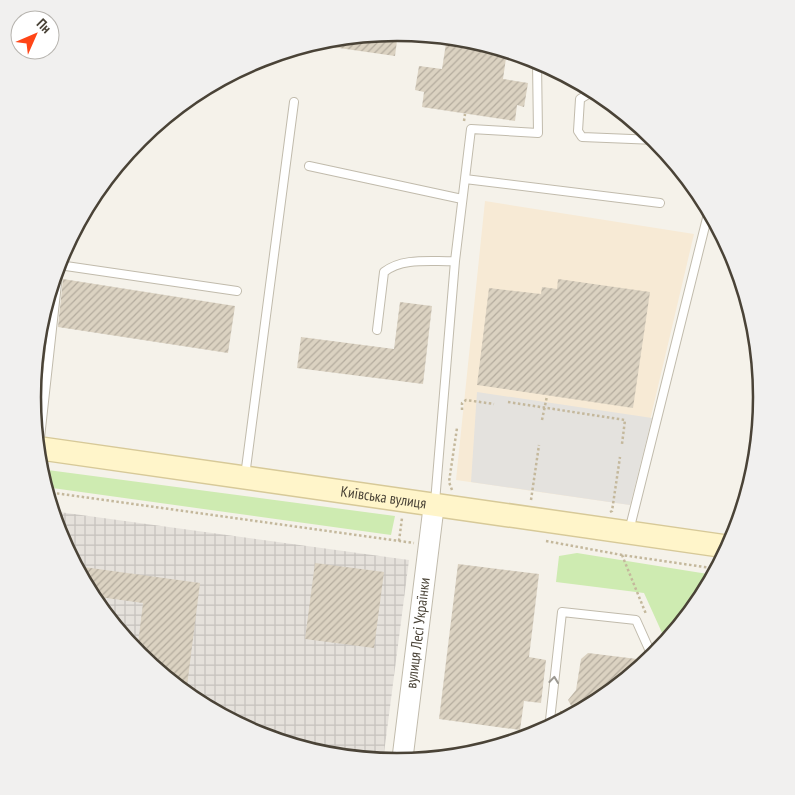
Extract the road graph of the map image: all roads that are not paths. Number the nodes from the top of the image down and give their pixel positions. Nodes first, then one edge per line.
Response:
1 (537, 69) edge
2 (586, 95) edge
3 (294, 102) dead end
4 (642, 139) edge
5 (310, 166) dead end
6 (465, 179) junction
7 (462, 199) junction
8 (660, 203) dead end
9 (706, 220) edge
10 (455, 261) junction
11 (66, 266) edge
12 (237, 291) dead end
13 (55, 298) edge
14 (377, 330) dead end
15 (42, 415) edge
16 (45, 449) edge
17 (246, 476) junction
18 (434, 504) junction
19 (628, 532) junction
20 (721, 546) edge
21 (649, 649) edge
22 (550, 719) edge
23 (403, 754) edge

1 - 6 lane
2 - 4 lane
3 - 17 lane
5 - 7 lane
6 - 7 lane
6 - 8 lane
7 - 10 lane
9 - 19 lane
10 - 14 lane
10 - 18 lane
11 - 12 lane
13 - 15 lane
16 - 17 main road, Київська вулиця
17 - 18 main road, Київська вулиця
18 - 19 main road, Київська вулиця
18 - 23 street, вулиця Лесі Українки
19 - 20 main road, Київська вулиця
22 -> 21 lane

